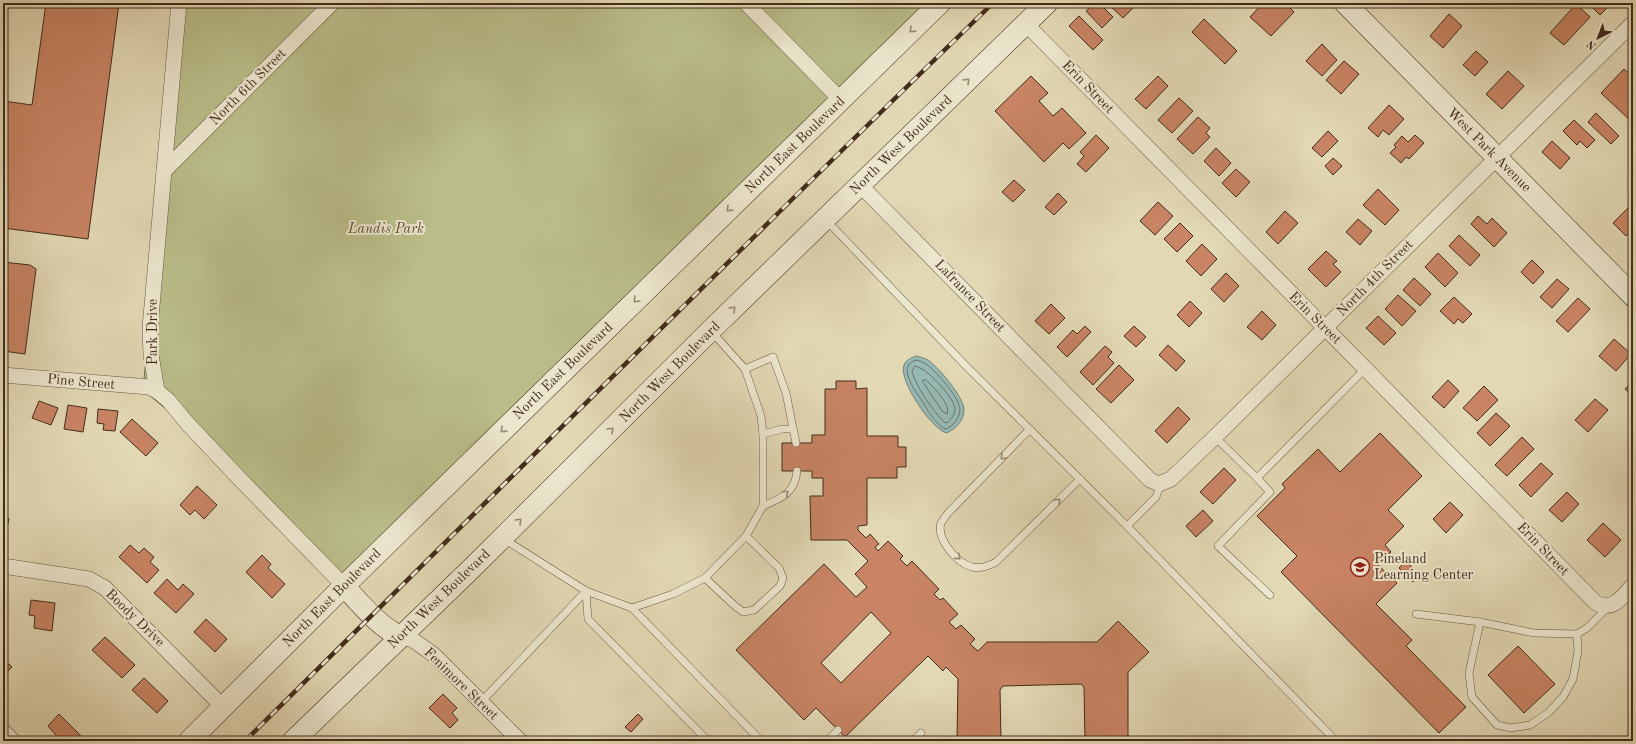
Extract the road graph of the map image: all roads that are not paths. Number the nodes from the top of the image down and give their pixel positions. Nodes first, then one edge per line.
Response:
1 (179, 3) edge
2 (332, 3) edge
3 (746, 3) edge
4 (940, 3) edge
5 (1047, 3) edge
6 (1344, 3) edge
7 (1633, 22) edge
8 (1026, 24) junction
9 (841, 100) junction
10 (1497, 158) junction
11 (164, 171) junction
12 (860, 185) junction
13 (825, 220) junction
14 (1633, 296) edge
15 (1324, 328) junction
16 (711, 330) junction
17 (745, 369) junction
18 (1365, 369) junction
19 (3, 375) edge
20 (158, 391) junction
21 (794, 429) junction
22 (1030, 429) junction
23 (763, 434) junction
24 (1215, 437) junction
25 (796, 443) dead end
26 (797, 471) dead end
27 (1257, 478) junction
28 (1080, 479) junction
29 (1161, 484) junction
30 (763, 506) junction
31 (1127, 526) junction
32 (746, 536) junction
33 (502, 538) junction
34 (3, 566) edge
35 (705, 578) junction
36 (1633, 585) edge
37 (344, 586) junction
38 (586, 591) junction
39 (1270, 594) dead end
40 (1608, 607) junction
41 (632, 608) junction
42 (1416, 614) dead end
43 (1480, 622) junction
44 (1577, 634) junction
45 (401, 637) junction
46 (481, 702) junction
47 (223, 707) junction
48 (838, 730) dead end
49 (3, 731) edge
50 (921, 733) dead end
51 (13, 741) edge
52 (188, 741) edge
53 (294, 741) edge
54 (520, 741) edge
55 (708, 741) edge
56 (761, 741) edge
57 (827, 741) edge
58 (913, 741) edge
59 (1336, 741) edge

1 - 11 street, Park Drive
2 - 11 street, North 6th Street
3 - 9 street
4 -> 9 main road, North East Boulevard
5 - 8 main road, North West Boulevard
6 - 10 main road, West Park Avenue
7 - 10 street, North 4th Street
12 -> 8 main road, North West Boulevard
8 - 15 street, Erin Street
9 -> 37 main road, North East Boulevard
10 - 14 main road, West Park Avenue
10 - 15 street, North 4th Street
11 - 20 street, Park Drive
12 - 13 main road, North West Boulevard
12 - 29 street, Lafrance Street
16 -> 13 main road, North West Boulevard
13 - 22 lane
15 - 18 street, Erin Street
15 - 24 street, North 4th Street
16 - 17 lane
33 -> 16 main road, North West Boulevard
17 - 21 lane
17 - 23 lane
18 - 27 lane
18 - 40 street, Erin Street
19 - 20 street, Pine Street
20 - 37 street
21 - 23 lane
21 - 25 lane
22 - 28 lane
22 -> 28 lane
23 - 30 lane
24 - 27 lane
24 - 29 street, North 4th Street
30 -> 26 lane
27 - 39 lane
28 - 31 lane
29 - 31 lane
30 - 32 lane
31 - 59 lane
32 - 35 lane
32 - 35 lane
33 - 38 lane
33 - 45 main road, North West Boulevard
34 - 47 street, Boody Drive
35 - 41 lane
36 - 40 street
37 - 45 main road, Fenimore Street
37 - 47 main road, North East Boulevard
38 - 41 lane
38 - 46 lane
38 - 55 lane
40 - 44 lane
41 - 56 lane
42 - 43 lane
43 - 44 lane
43 - 44 lane
45 - 46 street, Fenimore Street
45 - 53 main road, North West Boulevard
46 - 54 street, Fenimore Street
47 - 52 main road, North East Boulevard
48 - 57 lane
49 - 51 street
50 - 58 lane

